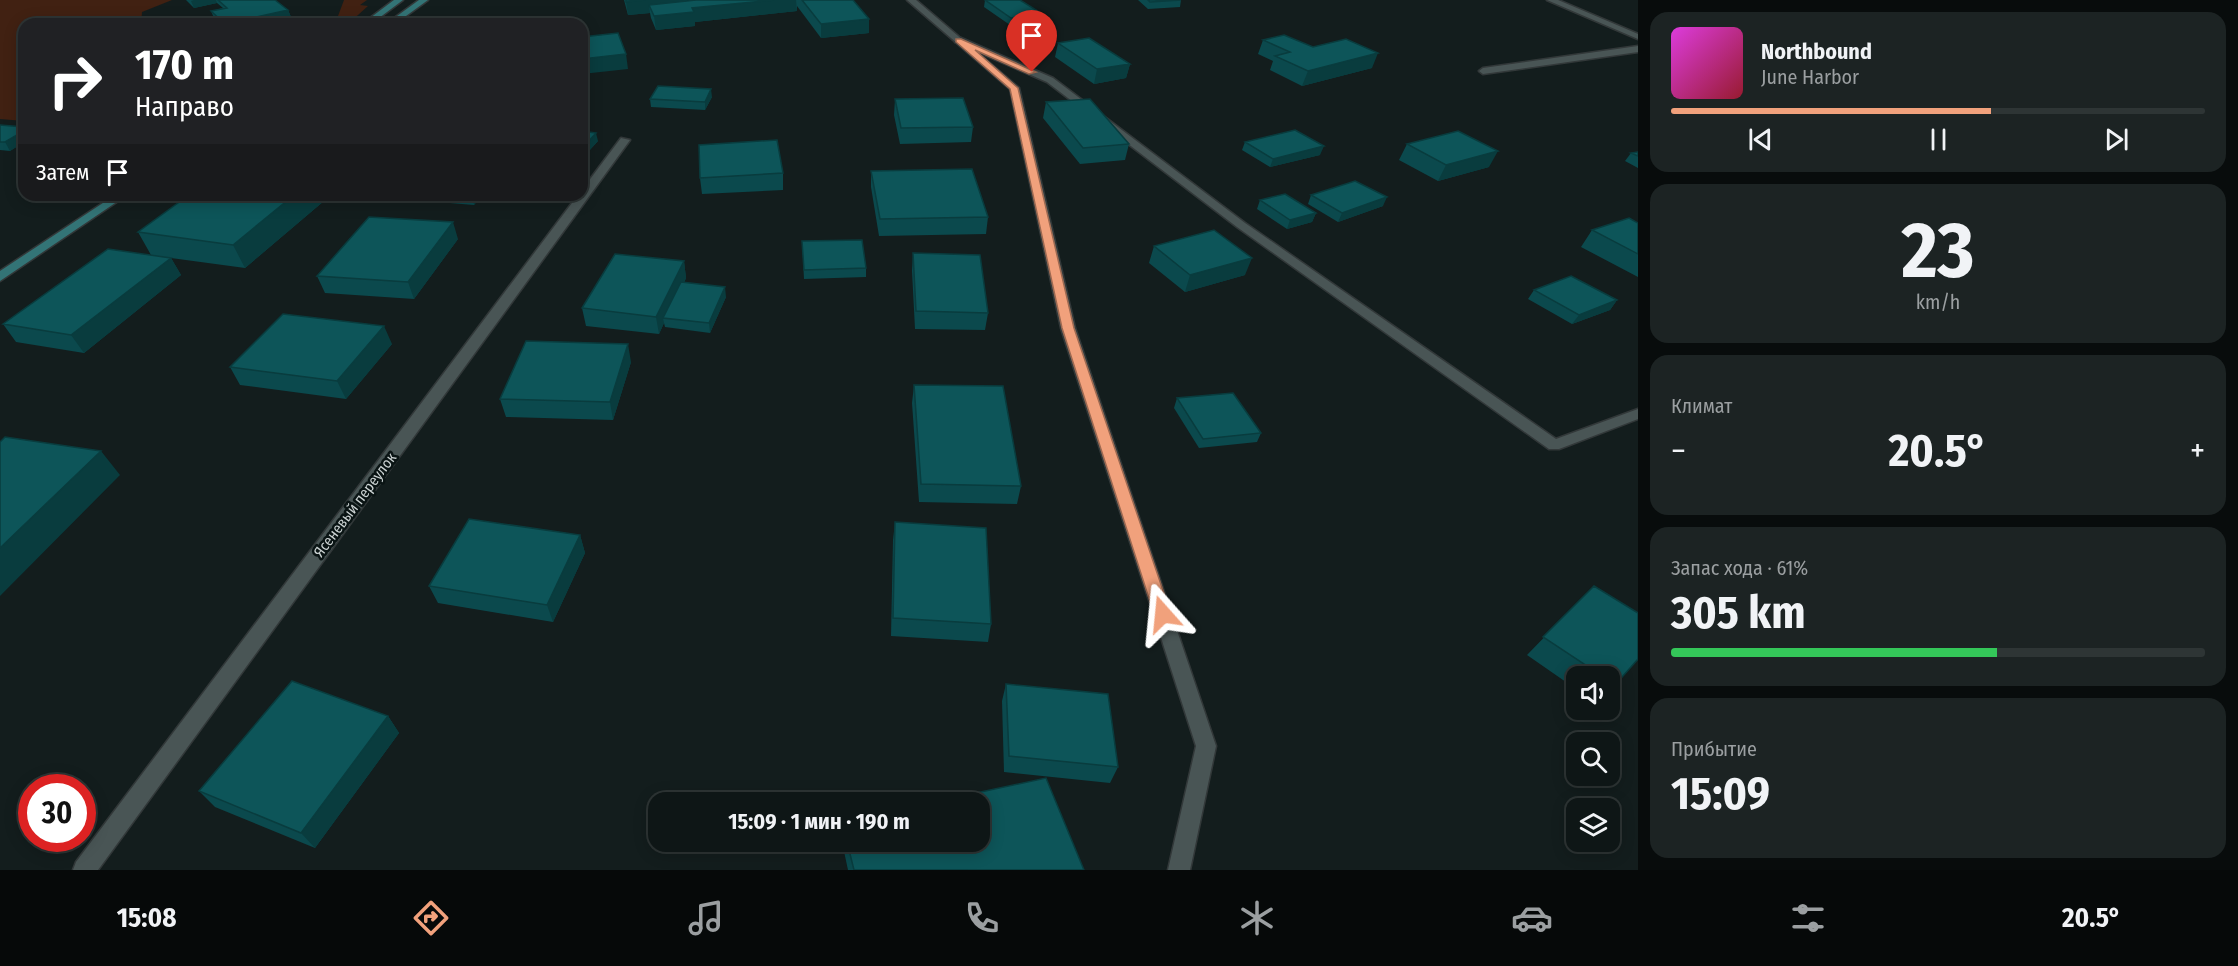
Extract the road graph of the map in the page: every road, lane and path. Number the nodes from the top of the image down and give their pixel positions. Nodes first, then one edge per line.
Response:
1 (399, 0) edge
2 (424, 0) edge
3 (912, 0) edge
4 (1551, 0) edge
5 (374, 18) edge
6 (398, 18) edge
7 (1638, 36) edge
8 (958, 40) junction
9 (1638, 49) edge
10 (1483, 71) dead end
11 (625, 140) dead end
12 (588, 190) edge
13 (113, 201) edge
14 (580, 201) edge
15 (0, 277) edge
16 (1638, 414) edge
17 (84, 870) edge
18 (1179, 870) edge

1 - 5 main road
2 - 6 main road
3 - 8 street
4 - 7 street
8 - 16 street
8 - 18 street
9 - 10 street
11 - 12 street, Ясеневый переулок
13 - 15 main road
14 - 17 street, Ясеневый переулок

